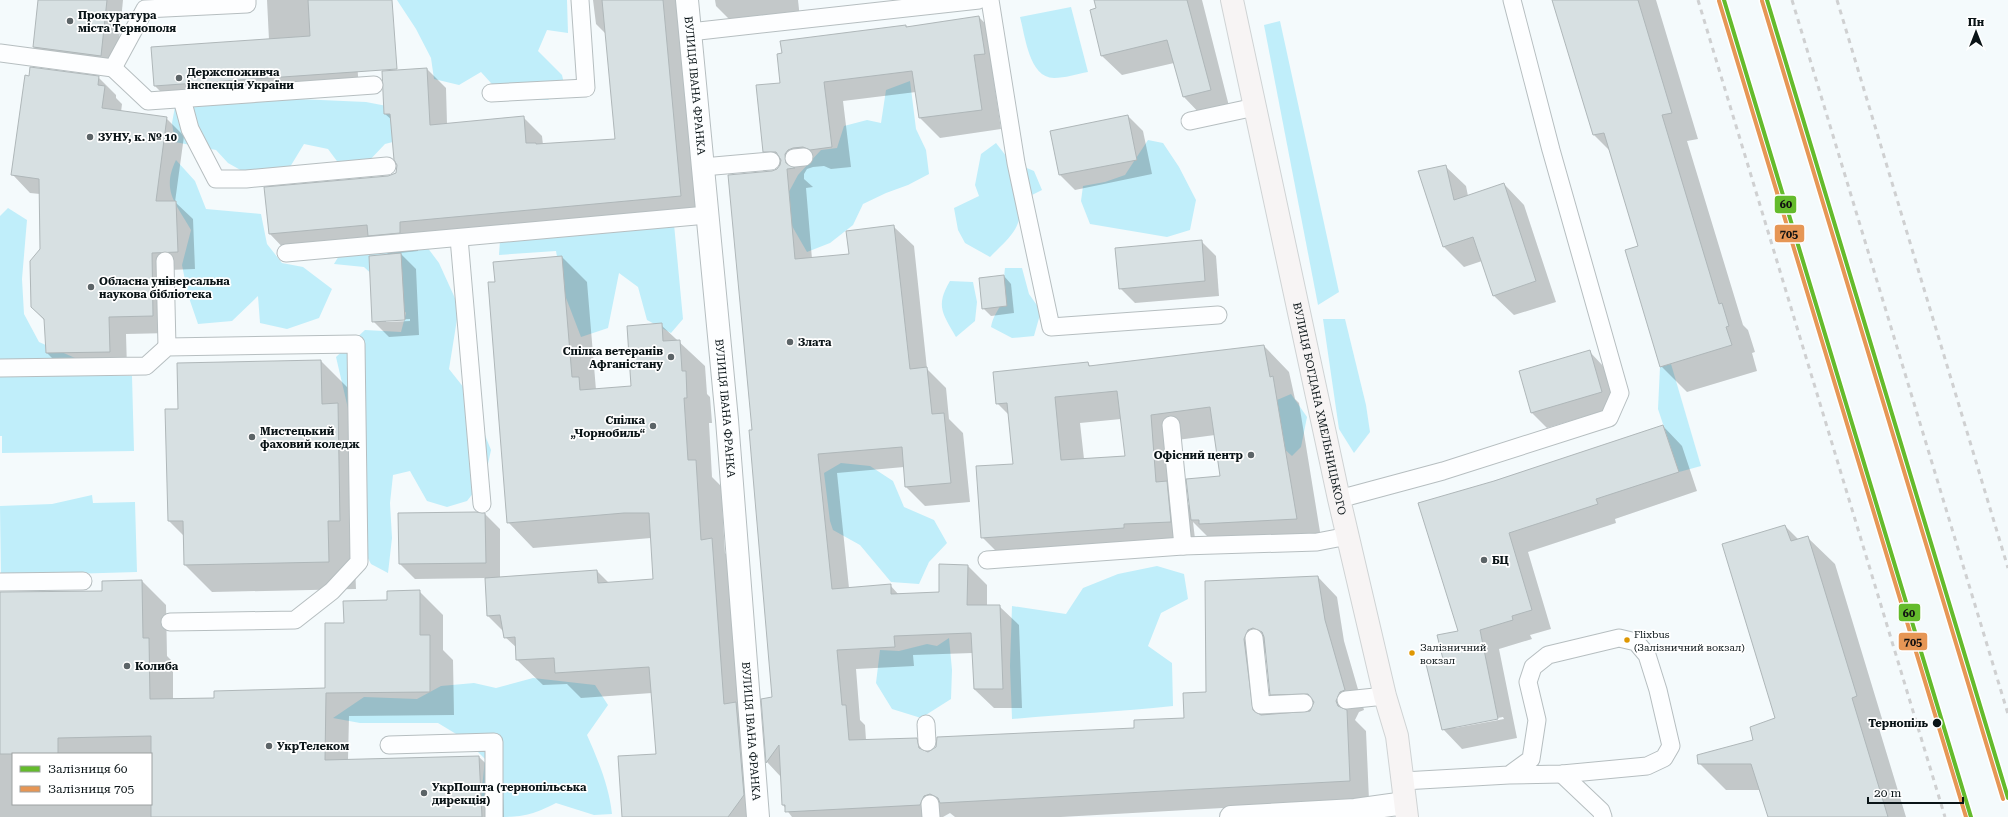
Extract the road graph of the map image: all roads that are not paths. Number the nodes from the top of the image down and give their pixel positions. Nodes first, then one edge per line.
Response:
1 (247, 0) edge
2 (580, 0) edge
3 (687, 0) edge
4 (979, 0) edge
5 (990, 0) edge
6 (1232, 0) edge
7 (1512, 0) edge
8 (690, 32) junction
9 (0, 53) edge
10 (113, 68) junction
11 (374, 85) dead end
12 (491, 93) dead end
13 (182, 100) junction
14 (1255, 107) junction
15 (1190, 121) dead end
16 (771, 161) dead end
17 (386, 166) dead end
18 (703, 167) junction
19 (707, 215) junction
20 (459, 238) junction
21 (286, 253) dead end
22 (165, 261) dead end
23 (1218, 315) dead end
24 (168, 347) junction
25 (0, 368) edge
26 (1171, 425) dead end
27 (1339, 499) junction
28 (482, 504) dead end
29 (1348, 536) junction
30 (1183, 546) junction
31 (987, 560) dead end
32 (84, 581) dead end
33 (0, 582) edge
34 (170, 622) dead end
35 (1254, 638) dead end
36 (1385, 696) junction
37 (1346, 700) dead end
38 (1304, 703) dead end
39 (926, 724) dead end
40 (926, 742) dead end
41 (389, 745) dead end
42 (1562, 774) junction
43 (1509, 775) junction
44 (1403, 781) junction
45 (1406, 810) edge
46 (494, 817) edge
47 (758, 817) edge
48 (1231, 817) edge
49 (1604, 817) edge

1 - 10 lane
2 - 12 lane
3 - 8 street, ВУЛИЦЯ ІВАНА ФРАНКА
4 - 8 lane
5 - 23 lane
6 - 14 main road, ВУЛИЦЯ БОГДАНА ХМЕЛЬНИЦЬКОГО
7 - 27 lane
8 - 18 street, ВУЛИЦЯ ІВАНА ФРАНКА
9 - 10 lane
10 - 13 lane
11 - 13 lane
13 - 17 lane
14 - 15 lane
14 - 27 main road, ВУЛИЦЯ БОГДАНА ХМЕЛЬНИЦЬКОГО
16 - 18 lane
18 - 19 street, ВУЛИЦЯ ІВАНА ФРАНКА
19 - 20 lane
19 - 47 street, ВУЛИЦЯ ІВАНА ФРАНКА
20 - 21 lane
20 - 28 lane
22 - 24 lane
24 - 25 lane
24 - 34 lane
26 - 30 lane
27 - 29 main road, ВУЛИЦЯ БОГДАНА ХМЕЛЬНИЦЬКОГО
29 - 30 lane
29 - 36 main road, ВУЛИЦЯ БОГДАНА ХМЕЛЬНИЦЬКОГО
30 - 31 lane
32 - 33 lane
35 - 38 lane
36 - 37 lane
36 - 44 main road, ВУЛИЦЯ БОГДАНА ХМЕЛЬНИЦЬКОГО
39 - 40 lane
41 - 46 lane
42 - 43 lane
42 - 43 lane
42 - 49 lane
43 - 44 lane
44 - 45 main road, ВУЛИЦЯ БОГДАНА ХМЕЛЬНИЦЬКОГО
45 - 48 street

